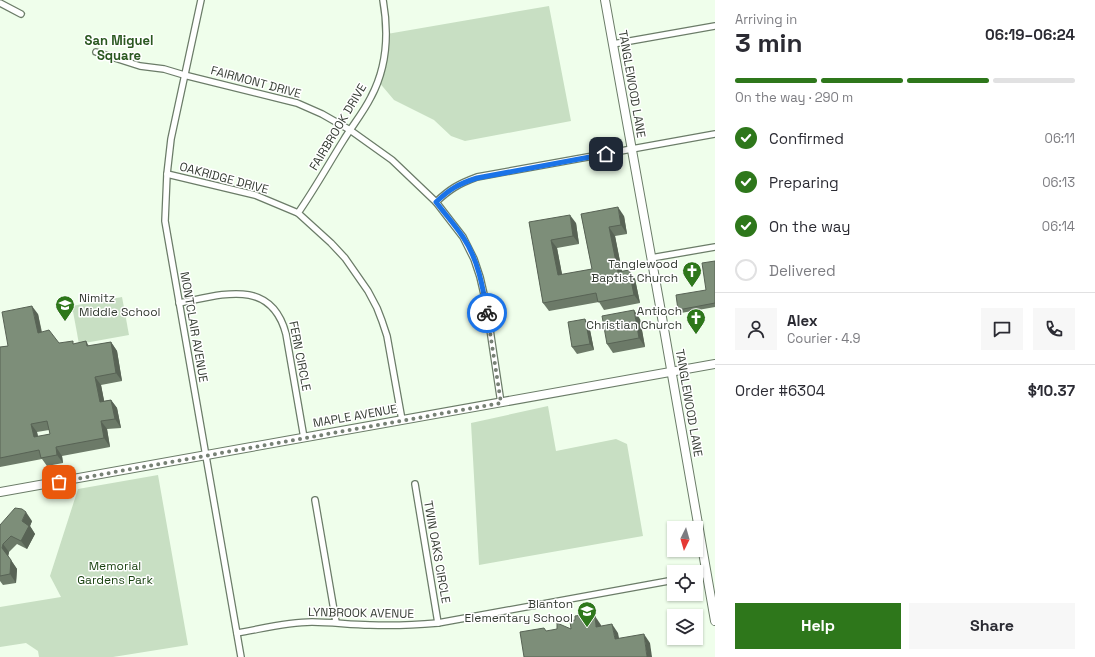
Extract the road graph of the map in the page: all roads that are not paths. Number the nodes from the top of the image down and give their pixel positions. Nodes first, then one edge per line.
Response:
1 (201, 0) edge
2 (383, 0) edge
3 (605, 0) edge
4 (0, 3) edge
5 (21, 14) dead end
6 (715, 26) edge
7 (613, 44) junction
8 (96, 52) dead end
9 (184, 75) junction
10 (350, 130) junction
11 (715, 134) edge
12 (631, 149) junction
13 (167, 174) junction
14 (436, 202) junction
15 (298, 213) junction
16 (715, 247) edge
17 (651, 258) junction
18 (179, 303) junction
19 (715, 364) edge
20 (671, 372) junction
21 (501, 403) junction
22 (402, 420) junction
23 (304, 438) junction
24 (206, 455) junction
25 (414, 484) dead end
26 (0, 492) edge
27 (315, 500) dead end
28 (707, 574) junction
29 (703, 575) edge
30 (667, 581) edge
31 (715, 621) edge
32 (336, 622) junction
33 (438, 623) junction
34 (237, 633) junction
35 (241, 657) edge

1 - 9 street, MONTCLAIR AVENUE
2 - 10 street, FAIRBROOK DRIVE
3 - 7 main road, TANGLEWOOD LANE
4 - 5 street
6 - 7 street
7 - 12 main road, TANGLEWOOD LANE
8 - 9 street
9 - 10 street, FAIRMONT DRIVE
9 - 13 street, MONTCLAIR AVENUE
10 - 14 street, FAIRMONT DRIVE
10 - 15 street, FAIRBROOK DRIVE
11 - 12 street
12 - 14 street
12 - 17 main road, TANGLEWOOD LANE
13 - 15 street, OAKRIDGE DRIVE
13 - 18 street, MONTCLAIR AVENUE
14 - 21 street, FAIRMONT DRIVE
15 - 22 street, OAKRIDGE DRIVE
16 - 17 street
17 - 20 main road, TANGLEWOOD LANE
18 - 23 street, FERN CIRCLE
18 - 24 street, MONTCLAIR AVENUE
19 - 20 main road, MAPLE AVENUE
20 - 21 main road, MAPLE AVENUE
20 - 28 main road, TANGLEWOOD LANE
21 - 22 main road, MAPLE AVENUE
22 - 23 main road, MAPLE AVENUE
23 - 24 main road, MAPLE AVENUE
24 - 26 main road, MAPLE AVENUE
24 - 34 street, MONTCLAIR AVENUE
25 - 33 street, TWIN OAKS CIRCLE
27 - 32 street
28 - 29 street
28 - 31 main road, TANGLEWOOD LANE
30 - 33 street, LYNBROOK AVENUE
32 - 33 street, LYNBROOK AVENUE
32 - 34 street, LYNBROOK AVENUE
34 - 35 street, MONTCLAIR AVENUE

